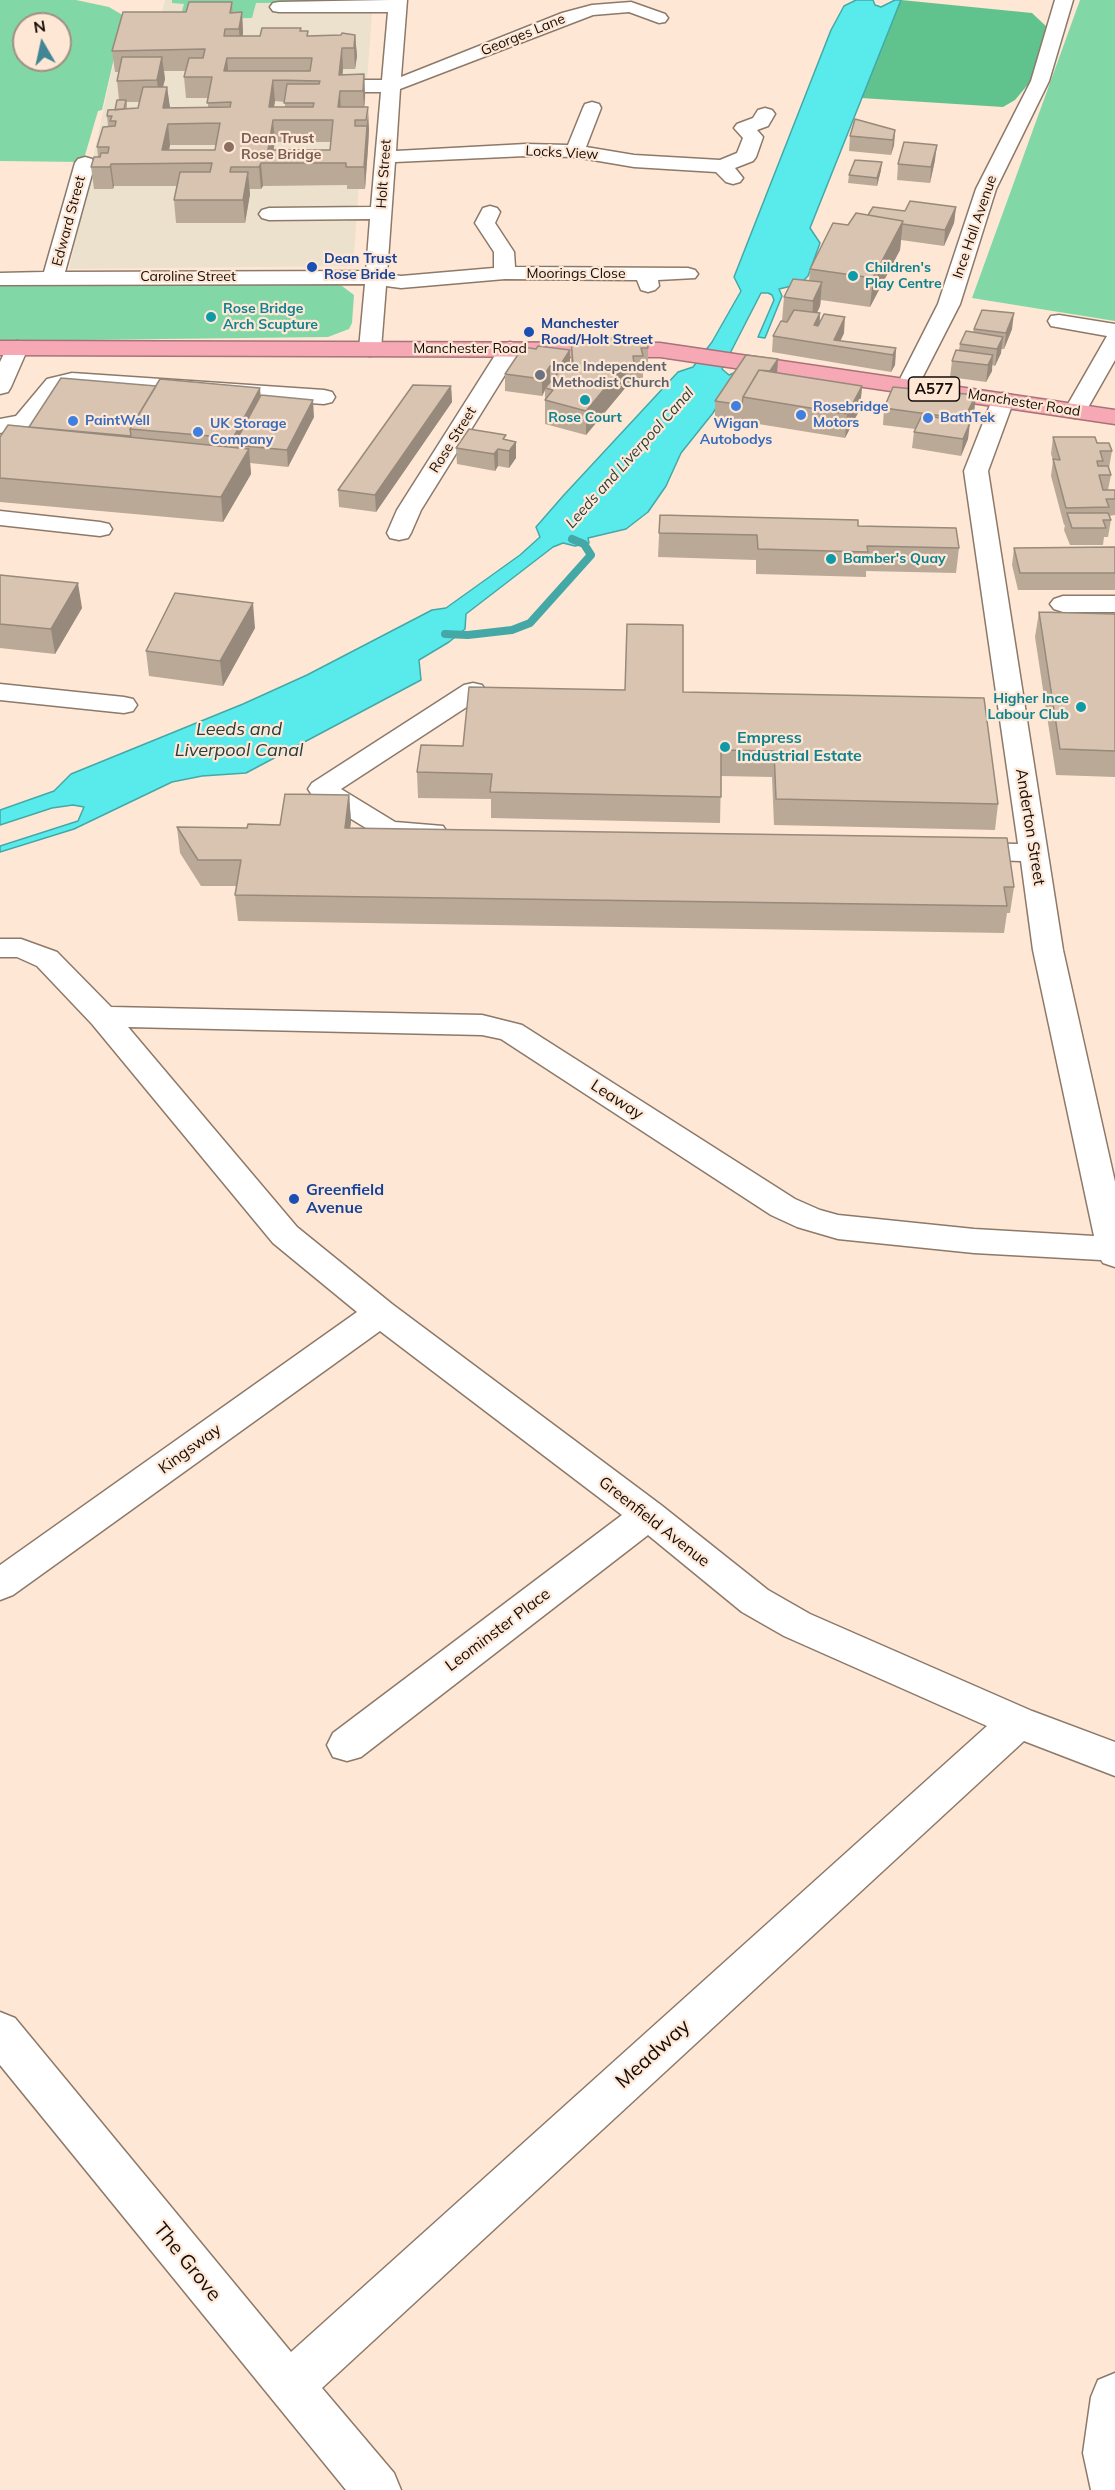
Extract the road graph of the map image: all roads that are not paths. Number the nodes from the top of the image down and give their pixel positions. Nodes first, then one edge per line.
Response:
1 (1064, 0) edge
2 (398, 3) edge
3 (279, 7) dead end
4 (659, 18) dead end
5 (356, 86) edge
6 (390, 86) junction
7 (594, 106) dead end
8 (765, 114) dead end
9 (575, 151) junction
10 (386, 157) junction
11 (85, 163) dead end
12 (499, 209) dead end
13 (381, 213) junction
14 (269, 214) dead end
15 (506, 273) junction
16 (688, 274) dead end
17 (0, 279) edge
18 (53, 279) junction
19 (376, 279) junction
20 (1059, 321) dead end
21 (1115, 331) edge
22 (1115, 340) edge
23 (8, 348) edge
24 (370, 349) junction
25 (510, 349) junction
26 (908, 385) junction
27 (0, 387) edge
28 (324, 397) dead end
29 (1003, 400) junction
30 (1075, 411) junction
31 (1115, 417) edge
32 (0, 426) edge
33 (0, 518) edge
34 (100, 529) dead end
35 (399, 533) dead end
36 (1063, 604) dead end
37 (1115, 604) edge
38 (473, 691) edge
39 (0, 693) edge
40 (124, 705) dead end
41 (461, 833) edge
42 (939, 850) edge
43 (1034, 853) junction
44 (0, 948) edge
45 (104, 1017) junction
46 (1114, 1251) edge
47 (380, 1313) junction
48 (648, 1515) junction
49 (0, 1585) edge
50 (1018, 1722) junction
51 (347, 1744) dead end
52 (1115, 1759) edge
53 (0, 2032) edge
54 (289, 2386) junction
55 (1115, 2397) edge
56 (377, 2490) edge
57 (1115, 2490) edge

1 - 26 street, Ince Hall Avenue
2 - 3 street
2 - 6 street, Holt Street
4 - 6 street, Georges Lane
5 - 6 street, Georges Lane
6 - 10 street, Holt Street
7 - 9 street
8 - 9 street, Locks View
9 - 10 street, Locks View
10 - 13 street, Holt Street
11 - 18 street, Edward Street
12 - 15 street, Moorings Close
13 - 14 street
13 - 19 street, Holt Street
15 - 16 street, Moorings Close
15 - 19 street, Moorings Close
17 - 18 street, Caroline Street
18 - 19 street, Caroline Street
19 - 24 street, Holt Street
20 - 21 street
22 - 30 street
23 - 24 highway, Manchester Road / A577
23 - 27 street
24 - 25 highway, Manchester Road / A577
25 - 26 highway, Manchester Road / A577
25 - 35 street, Rose Street
26 - 29 highway, Manchester Road / A577
28 - 32 street
29 - 30 highway, Manchester Road / A577
29 - 43 street, Anderton Street
30 - 31 highway, Manchester Road / A577
33 - 34 street
36 - 37 street
38 - 41 street
39 - 40 street
42 - 43 street
43 - 46 street, Anderton Street
44 - 45 street, Greenfield Avenue
45 - 46 street, Leaway
45 - 47 street, Greenfield Avenue
47 - 48 street, Greenfield Avenue
47 - 49 street, Kingsway
48 - 50 street, Greenfield Avenue
48 - 51 street, Leominster Place
50 - 52 street, Greenfield Avenue
50 - 54 street, Meadway
53 - 54 street, The Grove
54 - 56 street, The Grove
55 - 57 street

